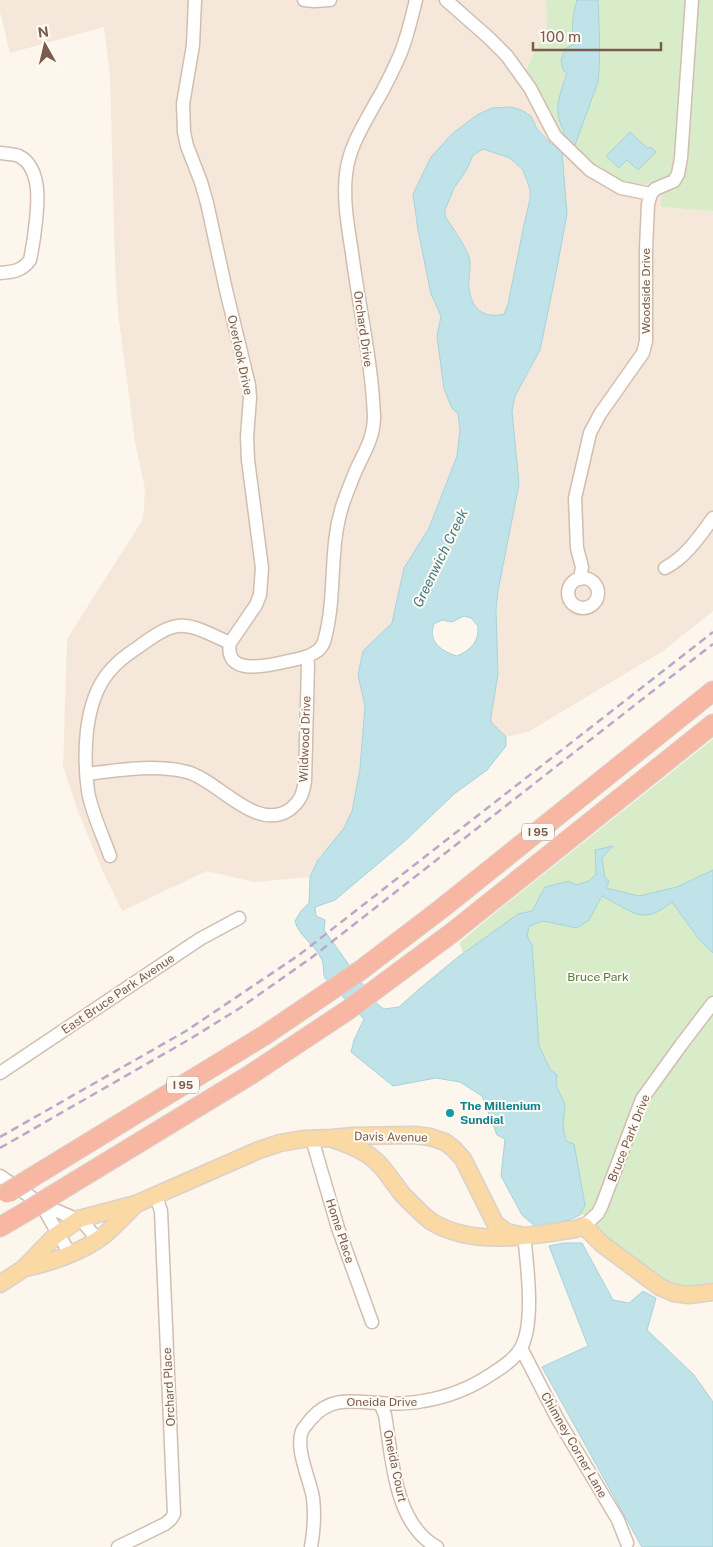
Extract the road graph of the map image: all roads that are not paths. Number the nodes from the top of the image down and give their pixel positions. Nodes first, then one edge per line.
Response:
1 (195, 0) edge
2 (304, 0) edge
3 (330, 0) edge
4 (416, 0) edge
5 (446, 0) edge
6 (692, 0) edge
7 (0, 153) edge
8 (650, 194) junction
9 (0, 273) edge
10 (713, 518) edge
11 (665, 568) dead end
12 (580, 579) dead end
13 (230, 643) junction
14 (307, 656) junction
15 (713, 691) edge
16 (713, 724) edge
17 (87, 774) junction
18 (110, 856) dead end
19 (239, 918) dead end
20 (713, 1003) edge
21 (0, 1073) edge
22 (332, 1138) junction
23 (312, 1139) junction
24 (2, 1189) edge
25 (156, 1196) junction
26 (41, 1203) junction
27 (136, 1204) junction
28 (79, 1219) junction
29 (0, 1227) edge
30 (579, 1228) junction
31 (58, 1233) junction
32 (528, 1235) junction
33 (97, 1239) junction
34 (70, 1254) junction
35 (22, 1269) junction
36 (0, 1284) edge
37 (713, 1292) edge
38 (372, 1322) dead end
39 (521, 1348) junction
40 (380, 1403) junction
41 (627, 1543) dead end
42 (118, 1547) edge
43 (311, 1547) edge
44 (436, 1547) edge

1 - 13 street, Overlook Drive
2 - 3 street
4 - 14 street, Orchard Drive
5 - 8 street
6 - 8 street
7 - 9 street
8 - 12 street, Woodside Drive
10 - 11 street
13 - 14 street
13 - 17 street
14 - 17 street, Wildwood Drive
15 - 24 highway, I 95, bridge
16 - 26 highway, I 95
17 - 18 street
19 - 21 street, East Bruce Park Avenue
20 - 30 street, Bruce Park Drive
22 - 23 main road, Davis Avenue
22 - 32 main road, Davis Avenue
22 - 32 main road, Davis Avenue
23 - 25 main road, Davis Avenue
23 - 38 street, Home Place
24 - 26 street
25 - 27 main road, Davis Avenue
25 - 42 street, Orchard Place
26 - 28 street
26 - 29 highway, I 95
26 - 31 street
27 - 28 main road, Davis Avenue
27 - 33 main road, Davis Avenue
28 - 31 main road, Davis Avenue
28 - 33 street
30 - 32 main road, Davis Avenue
30 - 37 main road
31 - 34 street
31 - 35 main road, Davis Avenue
32 - 39 street, Oneida Drive
33 - 34 main road, Davis Avenue
34 - 35 main road, Davis Avenue
35 - 36 main road
39 - 40 street, Oneida Drive
39 - 41 street, Chimney Corner Lane
40 - 43 street, Oneida Drive
40 - 44 street, Oneida Court

